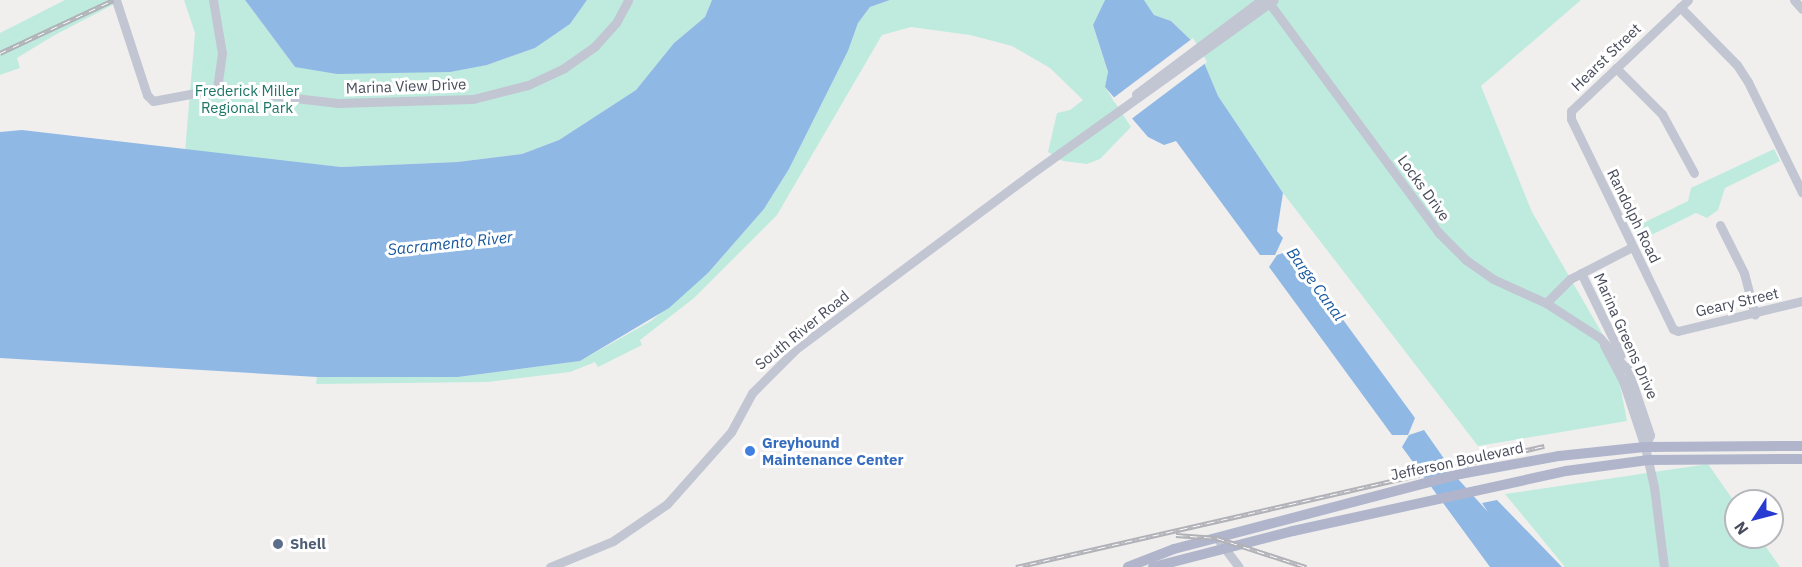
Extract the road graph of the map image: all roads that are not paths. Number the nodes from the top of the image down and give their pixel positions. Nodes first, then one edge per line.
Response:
1 (116, 0) edge
2 (213, 0) edge
3 (628, 0) edge
4 (1688, 0) edge
5 (1794, 0) edge
6 (1268, 1) edge
7 (1680, 7) junction
8 (1802, 9) edge
9 (1616, 68) junction
10 (217, 89) junction
11 (1571, 111) joint
12 (1694, 173) dead end
13 (1802, 192) edge
14 (1720, 225) dead end
15 (1632, 247) junction
16 (1581, 273) junction
17 (1802, 301) edge
18 (1546, 303) junction
19 (1755, 315) junction
20 (1678, 332) joint
21 (1600, 338) junction
22 (1629, 372) junction
23 (1802, 446) edge
24 (1645, 447) junction
25 (1802, 459) edge
26 (1648, 460) junction
27 (1217, 538) junction
28 (1225, 548) junction
29 (550, 567) edge
30 (1128, 567) edge
31 (1153, 567) edge
32 (1239, 567) edge
33 (1664, 567) edge

1 - 10 street, Marina View Drive
2 - 10 street
3 - 10 street, Marina View Drive
4 - 7 street, Hearst Street
5 - 8 street
6 - 18 street, Locks Drive
6 - 29 street, South River Road
7 - 9 street, Hearst Street
7 - 13 street
9 - 11 street, Hearst Street
9 - 12 street
11 - 15 street, Randolph Road
14 - 19 street
15 - 16 street, Marina Greens Drive
15 - 20 street, Randolph Road
16 - 18 street, Marina Greens Drive
16 - 22 street, Marina Greens Drive
17 - 19 street, Geary Street
18 - 21 street, Locks Drive
19 - 20 street, Geary Street
21 - 22 street, Locks Drive
21 - 24 street, Locks Drive
22 - 24 street, Marina Greens Drive
23 - 24 main road, Jefferson Boulevard
24 - 26 street, Locks Drive
24 - 27 main road, Jefferson Boulevard
25 - 26 main road, Jefferson Boulevard
26 - 28 main road, Jefferson Boulevard
26 - 33 street, Locks Drive
27 - 28 street
27 - 30 main road, Jefferson Boulevard
28 - 31 main road, Jefferson Boulevard
28 - 32 street

